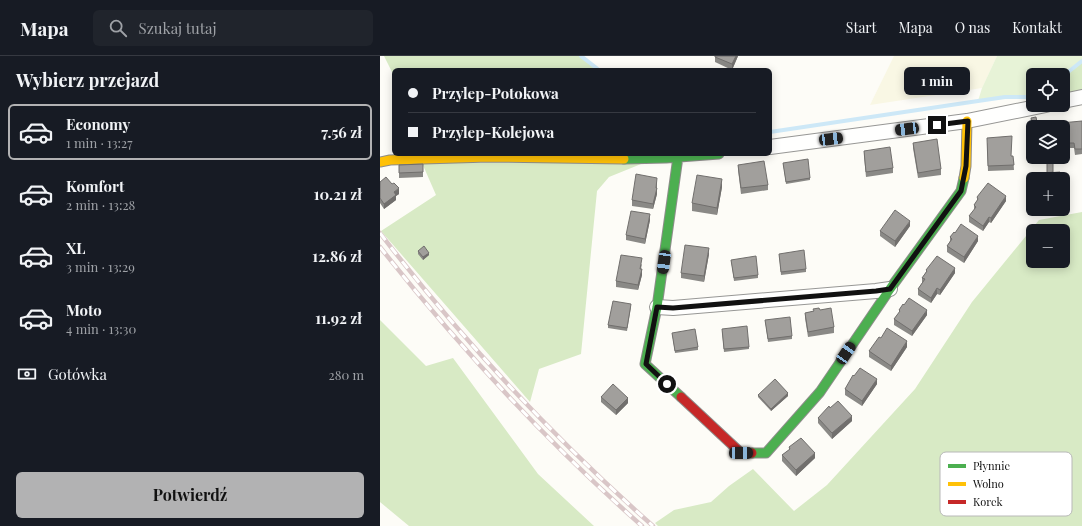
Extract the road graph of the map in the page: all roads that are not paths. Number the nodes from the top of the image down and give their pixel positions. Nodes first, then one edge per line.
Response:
1 (1082, 97) edge
2 (1070, 100) edge
3 (1026, 109) edge
4 (968, 121) junction
5 (772, 147) edge
6 (705, 156) edge
7 (678, 157) junction
8 (380, 162) edge
9 (890, 289) junction
10 (657, 307) junction

1 - 2 street
3 - 4 street
4 - 5 street
4 - 9 street
6 - 7 street
7 - 8 street
7 - 10 street
9 - 10 street
9 - 10 street

